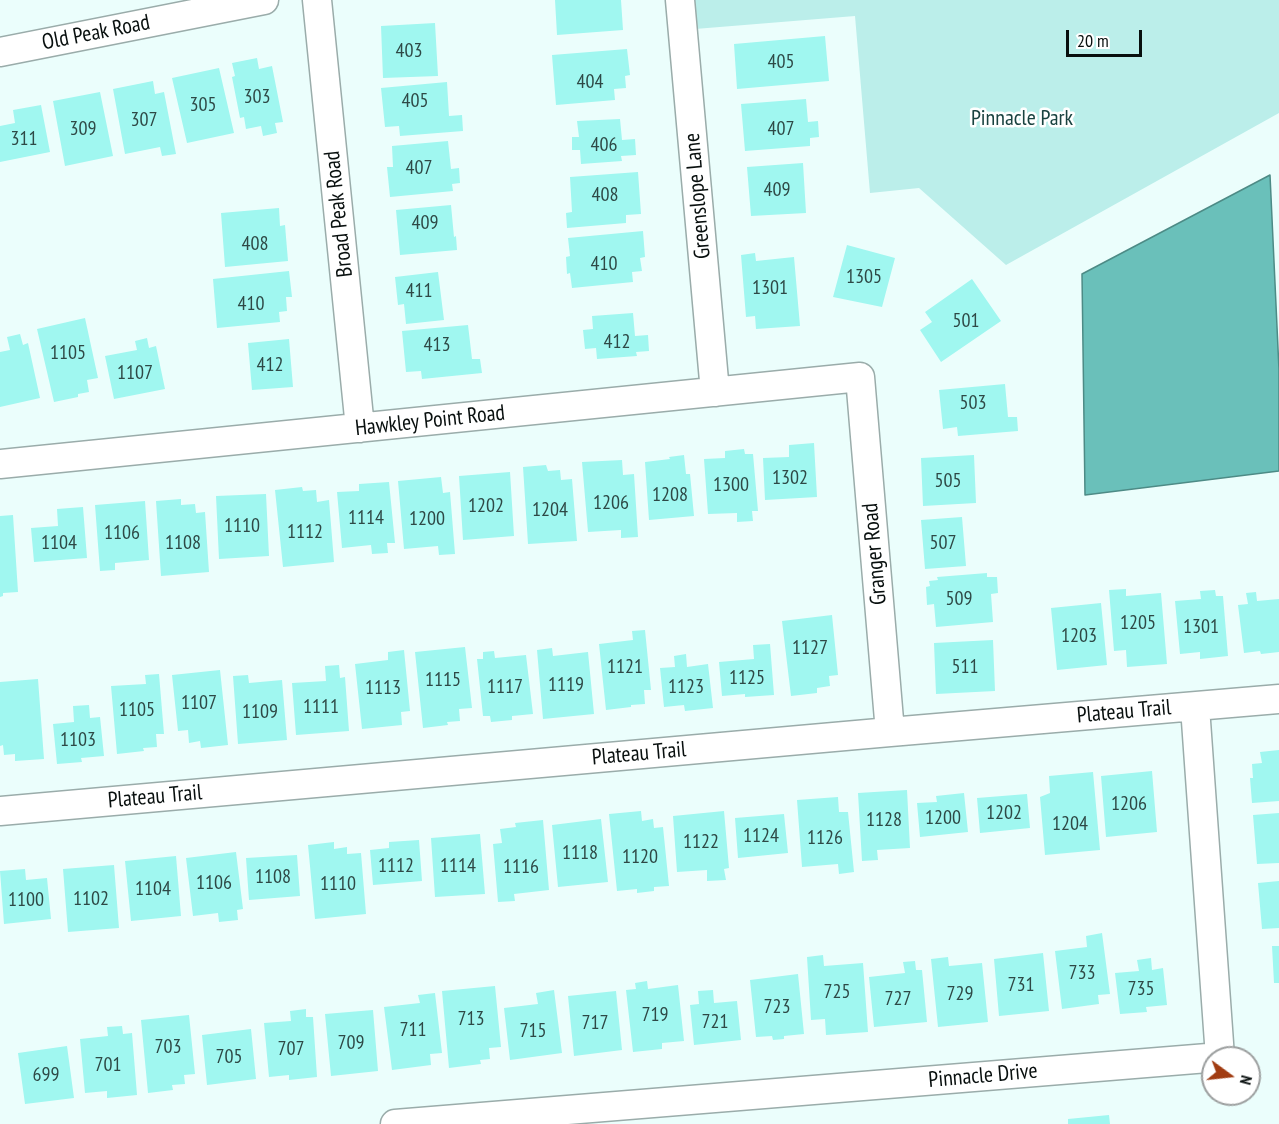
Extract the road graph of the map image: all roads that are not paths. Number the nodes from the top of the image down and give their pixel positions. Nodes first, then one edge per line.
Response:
1 (264, 0) edge
2 (317, 0) edge
3 (680, 0) edge
4 (0, 52) edge
5 (860, 377) joint
6 (715, 392) junction
7 (360, 428) junction
8 (0, 464) edge
9 (1279, 699) edge
10 (1195, 706) junction
11 (890, 732) junction
12 (0, 811) edge
13 (395, 1124) edge

1 - 4 street, Old Peak Road
2 - 7 street, Broad Peak Road
3 - 6 street, Greenslope Lane
5 - 6 street, Hawkley Point Road
5 - 11 street, Granger Road
6 - 7 street, Hawkley Point Road
7 - 8 street, Hawkley Point Road
9 - 10 street, Plateau Trail
10 - 11 street, Plateau Trail
10 - 13 street, Pinnacle Drive
11 - 12 street, Plateau Trail

